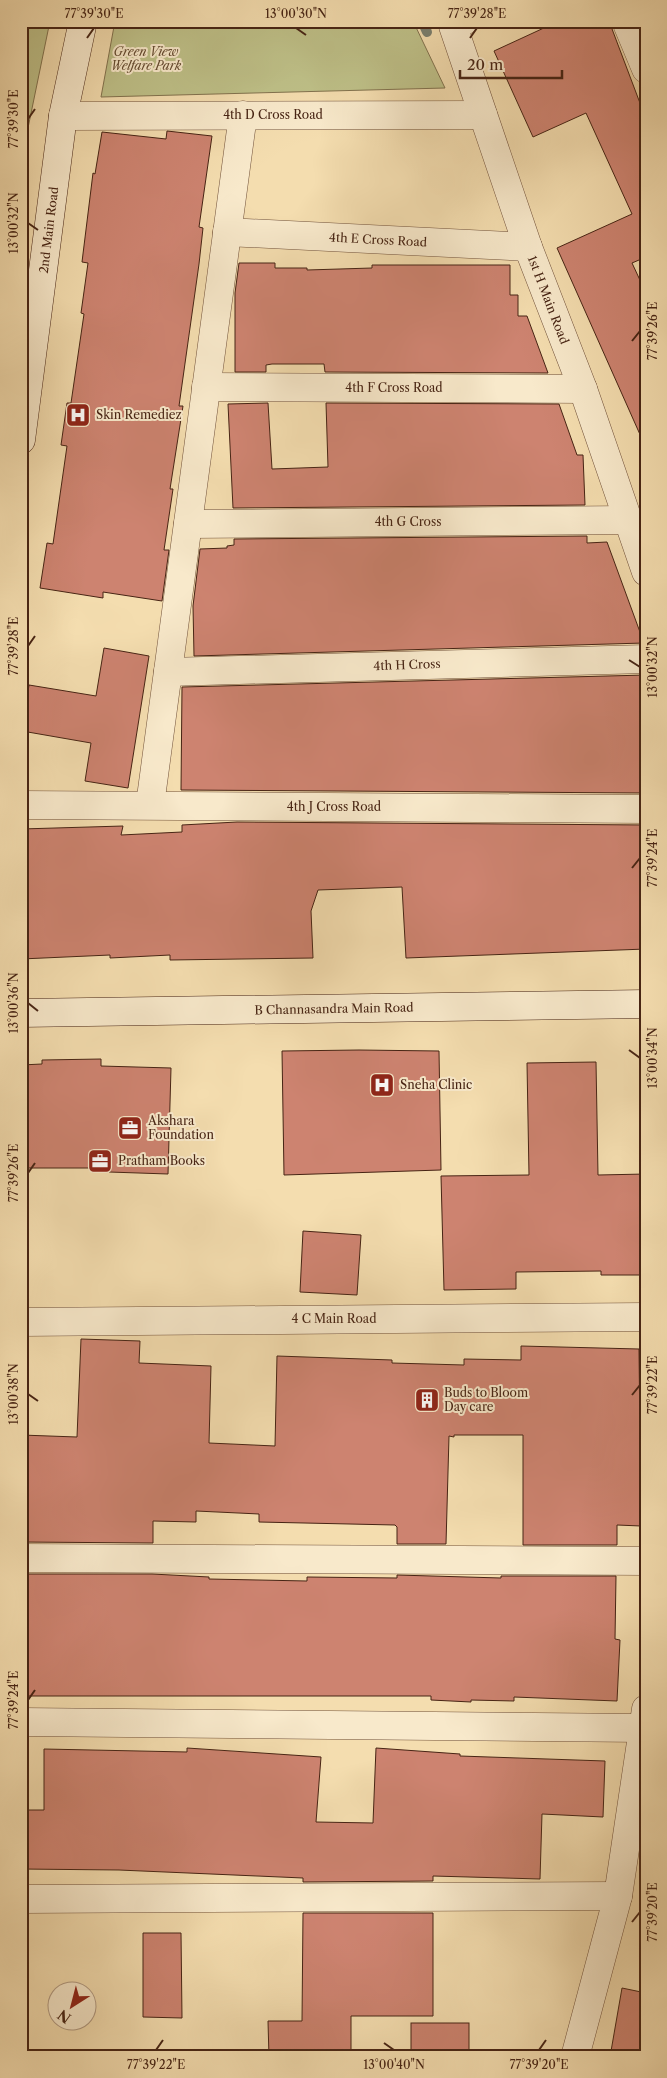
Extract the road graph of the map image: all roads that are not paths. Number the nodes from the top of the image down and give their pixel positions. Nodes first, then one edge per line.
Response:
1 (83, 21) edge
2 (626, 21) edge
3 (458, 24) edge
4 (646, 69) edge
5 (243, 115) junction
6 (483, 115) junction
7 (63, 116) junction
8 (228, 232) junction
9 (528, 247) junction
10 (25, 379) edge
11 (206, 387) junction
12 (583, 389) junction
13 (21, 440) edge
14 (628, 520) junction
15 (188, 524) junction
16 (646, 572) edge
17 (646, 659) edge
18 (168, 672) junction
19 (150, 805) junction
20 (21, 806) edge
21 (646, 809) edge
22 (646, 1004) edge
23 (21, 1014) edge
24 (646, 1317) edge
25 (21, 1322) edge
26 (21, 1558) edge
27 (646, 1561) edge
28 (645, 1719) edge
29 (21, 1722) edge
30 (618, 1896) junction
31 (21, 1899) edge
32 (575, 2057) edge

1 - 7 street, 2nd Main Road
2 - 4 street
3 - 6 street, 1st H Main Road
5 - 6 street, 4th D Cross Road
5 - 7 street, 4th D Cross Road
5 - 8 street
6 - 9 street, 1st H Main Road
7 - 10 street, 2nd Main Road
8 - 9 street, 4th E Cross Road
8 - 11 street
9 - 12 street, 1st H Main Road
10 - 13 street, 2nd Main Road
11 - 12 street, 4th F Cross Road
11 - 15 street
12 - 14 street, 1st H Main Road
14 - 15 street, 4th G Cross
14 - 16 street, 1st H Main Road
15 - 18 street
17 - 18 street, 4th H Cross
18 - 19 street
19 - 20 street, 4th J Cross Road
19 - 21 street, 4th J Cross Road
22 - 23 street, B Channasandra Main Road
24 - 25 street, 4 C Main Road
26 - 27 street
28 - 29 street
28 - 30 street
30 - 31 street
30 - 32 street

